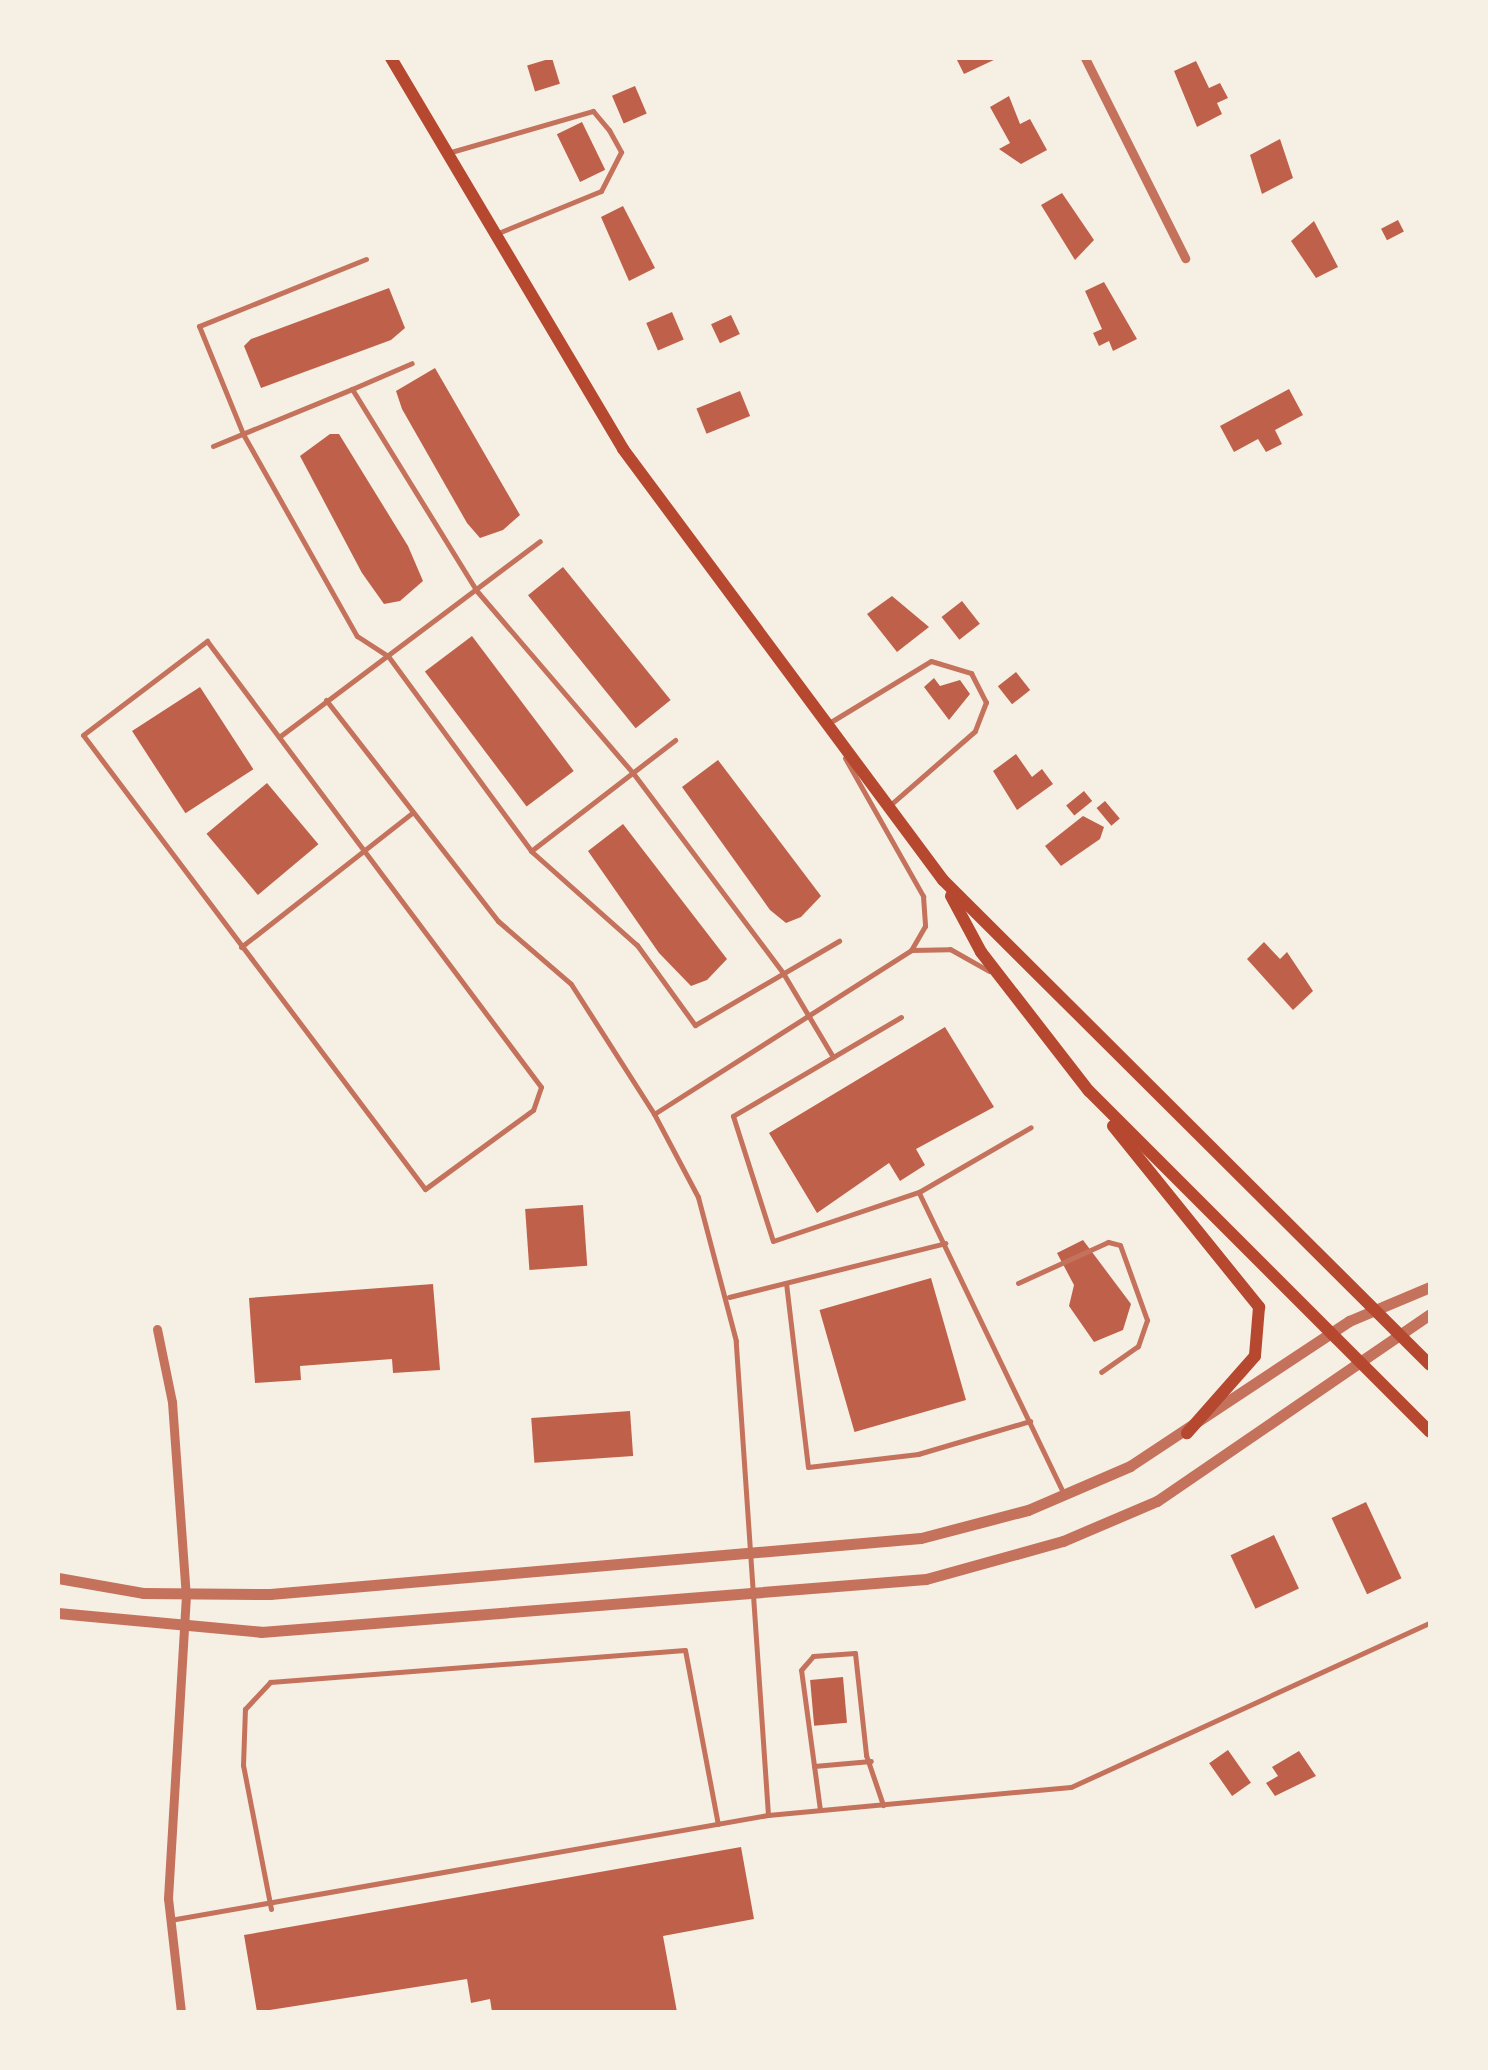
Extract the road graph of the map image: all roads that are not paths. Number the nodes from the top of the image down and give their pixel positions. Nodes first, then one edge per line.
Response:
1 (390, 58) edge
2 (1085, 58) edge
3 (450, 152) junction
4 (496, 234) junction
5 (1185, 258) dead end
6 (366, 259) dead end
7 (412, 364) dead end
8 (352, 388) junction
9 (243, 434) junction
10 (213, 446) dead end
11 (540, 541) dead end
12 (476, 590) junction
13 (388, 656) junction
14 (326, 700) junction
15 (827, 724) junction
16 (279, 736) junction
17 (676, 740) dead end
18 (633, 772) junction
19 (888, 807) junction
20 (412, 813) junction
21 (365, 850) junction
22 (531, 851) junction
23 (943, 880) junction
24 (839, 941) dead end
25 (240, 948) junction
26 (911, 950) junction
27 (784, 973) junction
28 (1002, 980) junction
29 (808, 1012) junction
30 (900, 1017) dead end
31 (833, 1057) junction
32 (1089, 1090) junction
33 (654, 1114) junction
34 (1031, 1127) dead end
35 (919, 1192) junction
36 (944, 1243) junction
37 (786, 1283) junction
38 (1018, 1283) dead end
39 (1430, 1287) edge
40 (728, 1298) junction
41 (1370, 1309) junction
42 (1430, 1314) edge
43 (157, 1329) dead end
44 (1397, 1333) junction
45 (1326, 1336) junction
46 (1357, 1363) junction
47 (1430, 1365) edge
48 (1101, 1372) dead end
49 (1030, 1421) junction
50 (1430, 1432) edge
51 (1187, 1433) junction
52 (1065, 1496) junction
53 (752, 1555) junction
54 (58, 1578) edge
55 (186, 1595) junction
56 (754, 1596) junction
57 (58, 1613) edge
58 (1430, 1623) edge
59 (186, 1629) junction
60 (872, 1761) junction
61 (814, 1766) junction
62 (883, 1804) junction
63 (820, 1810) junction
64 (768, 1815) junction
65 (718, 1824) junction
66 (271, 1908) junction
67 (169, 1920) junction
68 (181, 2012) edge

1 - 3 main road
2 - 5 street
3 - 4 main road
3 - 4 lane
4 - 15 main road
6 - 9 lane
7 - 8 lane
8 - 9 lane
8 - 12 lane
9 - 10 lane
9 - 13 lane
11 - 12 lane
12 - 13 lane
12 - 18 lane
13 - 14 lane
13 - 22 lane
14 - 16 lane
14 - 20 lane
15 - 19 main road
15 - 19 lane
15 - 26 lane
16 - 21 lane
16 - 25 lane
17 - 18 lane
18 - 22 lane
18 - 27 lane
19 - 23 main road
20 - 21 lane
20 - 33 lane
21 - 25 lane
21 - 25 lane
22 - 27 lane
23 - 28 main road
23 - 41 main road
24 - 27 lane
26 - 28 lane
26 - 29 lane
27 - 29 lane
28 - 32 main road
29 - 31 lane
29 - 33 lane
30 - 31 lane
31 - 35 lane
32 - 45 main road
32 - 51 main road
33 - 40 lane
34 - 35 lane
35 - 36 lane
36 - 37 lane
36 - 49 lane
37 - 40 lane
37 - 49 lane
38 - 48 lane
39 - 41 street
40 - 53 lane
41 - 44 main road
41 - 45 street
42 - 44 street
43 - 55 street
44 - 46 street
44 - 47 main road
45 - 46 main road
45 - 51 street
46 - 50 main road
46 - 56 street
49 - 52 lane
51 - 52 street
52 - 53 street
53 - 55 street
53 - 56 lane
54 - 55 street
55 - 59 street
56 - 59 street
56 - 64 lane
57 - 59 street
58 - 62 lane
59 - 67 street
60 - 61 lane
60 - 61 lane
60 - 62 lane
61 - 63 lane
62 - 63 lane
63 - 64 lane
64 - 65 lane
65 - 66 lane
65 - 66 lane
66 - 67 lane
67 - 68 street

